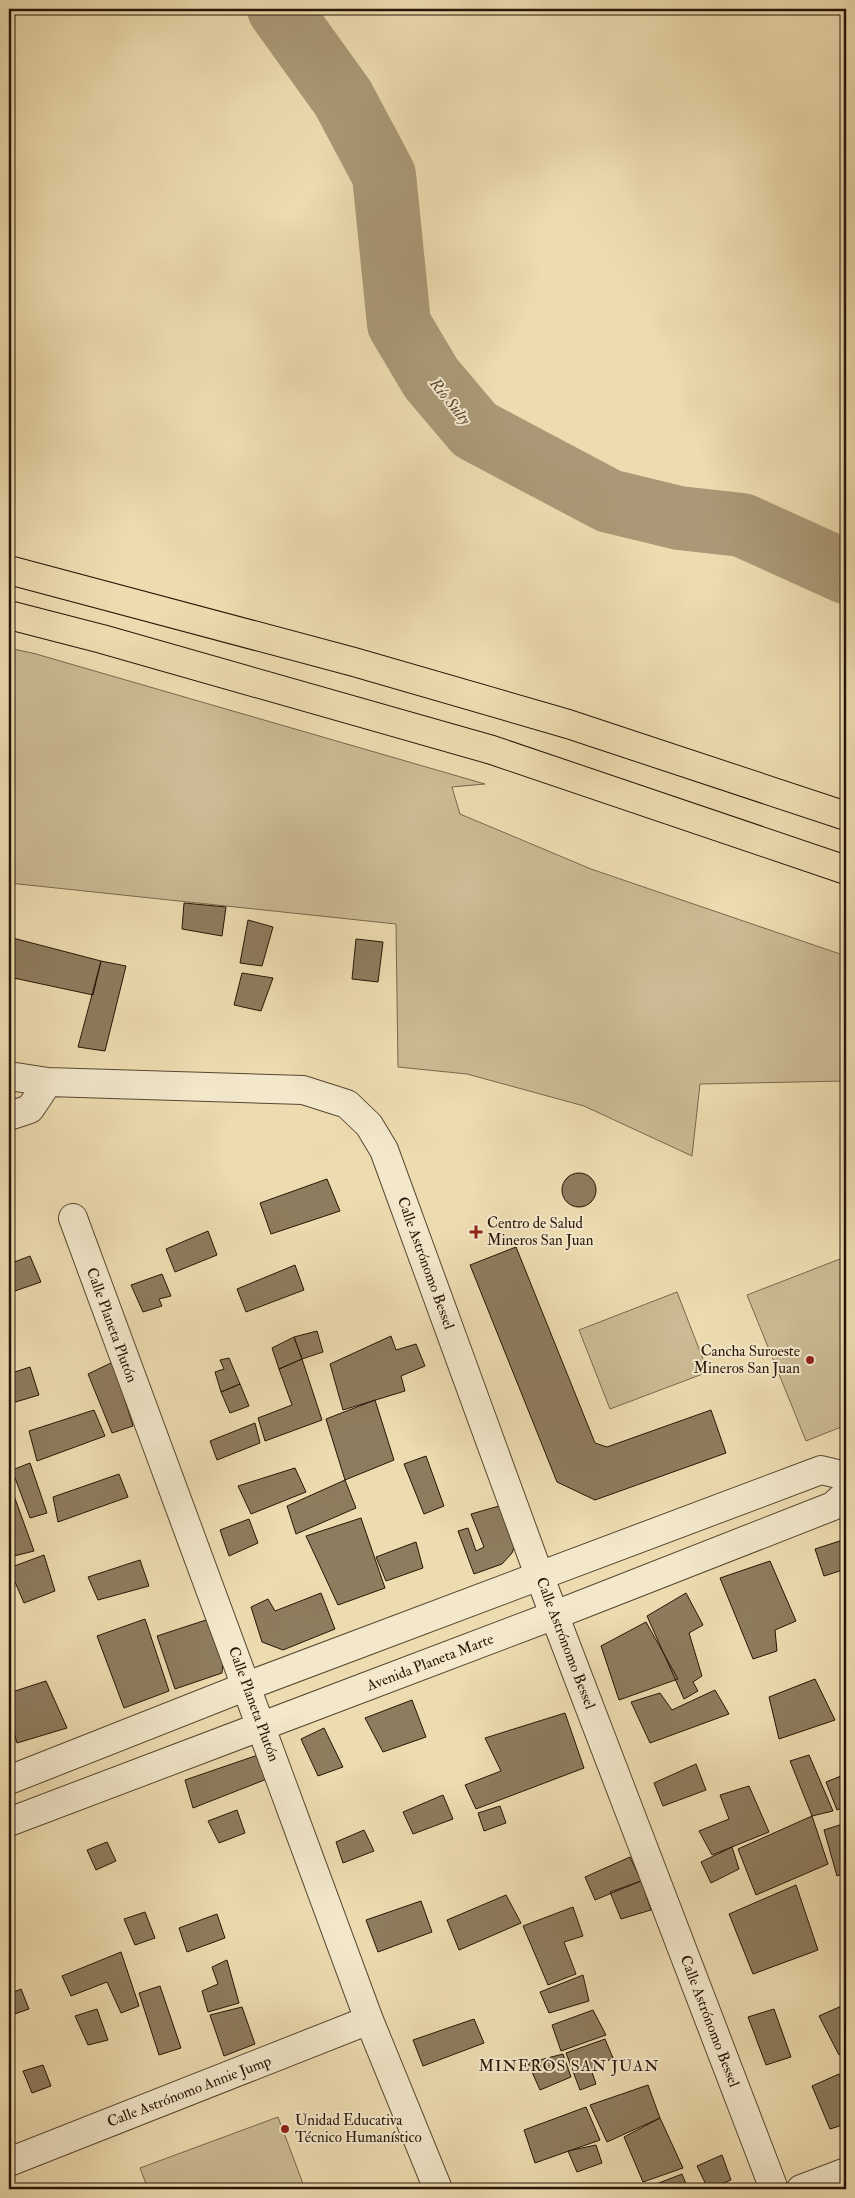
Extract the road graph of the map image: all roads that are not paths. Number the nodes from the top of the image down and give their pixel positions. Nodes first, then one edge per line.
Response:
1 (9, 570) edge
2 (9, 615) edge
3 (846, 816) edge
4 (846, 870) edge
5 (9, 1076) edge
6 (48, 1082) junction
7 (9, 1116) edge
8 (73, 1218) dead end
9 (846, 1476) edge
10 (846, 1494) edge
11 (539, 1574) junction
12 (555, 1615) junction
13 (247, 1686) junction
14 (262, 1725) junction
15 (9, 1780) edge
16 (9, 1822) edge
17 (369, 2020) junction
18 (9, 2162) edge
19 (846, 2172) edge
20 (438, 2189) edge
21 (774, 2189) edge
22 (801, 2189) edge

1 - 3 highway
2 - 4 highway
5 - 6 street
6 - 7 street
6 - 11 street, Calle Astrónomo Bessel
8 - 13 street, Calle Planeta Plutón
9 - 11 street
10 - 12 street, Avenida Planeta Marte
11 - 12 street, Calle Astrónomo Bessel
11 - 13 street
12 - 14 street, Avenida Planeta Marte
12 - 21 street, Calle Astrónomo Bessel
13 - 14 street, Calle Planeta Plutón
13 - 15 street
14 - 16 street, Avenida Planeta Marte
14 - 17 street, Calle Planeta Plutón
17 - 18 street, Calle Astrónomo Annie Jump
17 - 20 street, Calle Planeta Plutón
19 - 22 street

